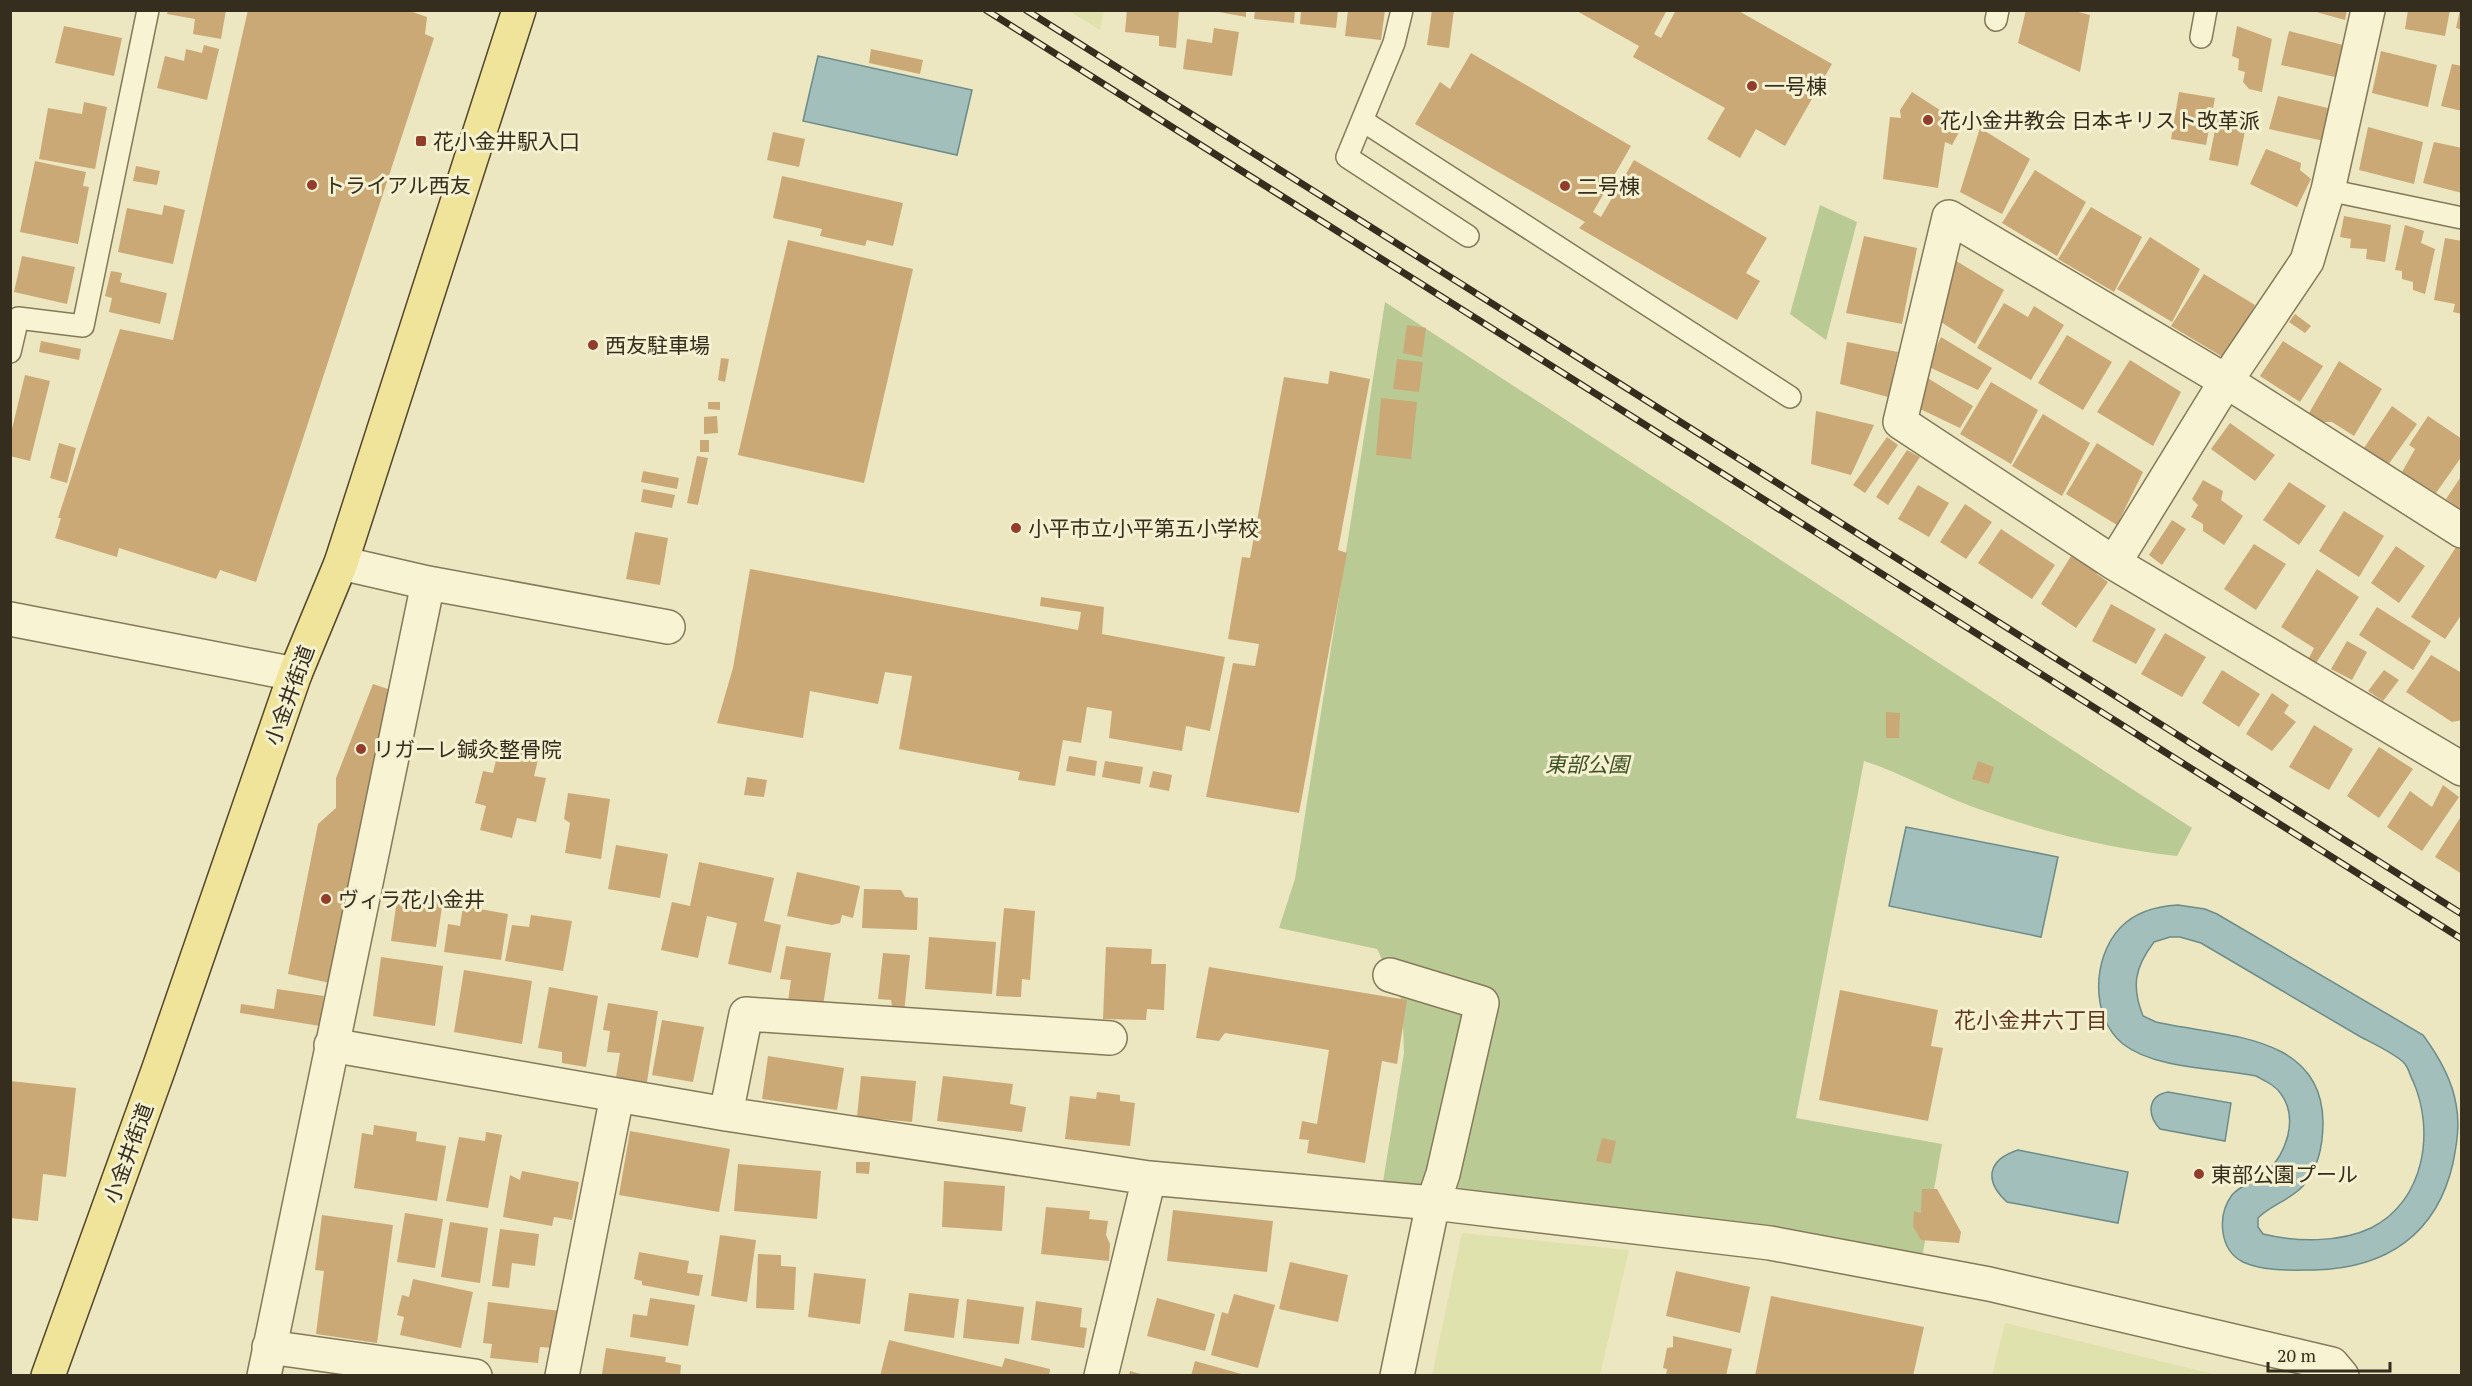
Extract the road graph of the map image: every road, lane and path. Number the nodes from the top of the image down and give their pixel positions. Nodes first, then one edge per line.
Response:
1 (148, 10) edge
2 (519, 10) edge
3 (1402, 10) edge
4 (2206, 10) edge
5 (2368, 10) edge
6 (2201, 37) dead end
7 (1362, 121) junction
8 (2328, 190) junction
9 (2462, 218) edge
10 (1468, 236) dead end
11 (10, 352) edge
12 (2226, 381) junction
13 (1790, 397) dead end
14 (2462, 531) edge
15 (341, 562) junction
16 (2115, 563) junction
17 (428, 583) junction
18 (10, 619) edge
19 (668, 627) dead end
20 (294, 674) junction
21 (2462, 769) edge
22 (1390, 975) dead end
23 (1110, 1038) dead end
24 (331, 1045) junction
25 (617, 1096) junction
26 (726, 1114) junction
27 (1149, 1178) junction
28 (1433, 1203) junction
29 (267, 1361) edge
30 (48, 1376) edge
31 (475, 1376) edge
32 (562, 1376) edge
33 (1101, 1376) edge
34 (1397, 1376) edge
35 (2342, 1376) edge

1 - 11 lane
2 - 15 main road, 小金井街道
3 - 7 lane
4 - 6 lane
5 - 8 street
7 - 10 lane
7 - 13 lane
8 - 9 lane
8 - 12 street
12 - 14 street
12 - 16 street
12 - 16 street
15 - 17 street
15 - 20 main road, 小金井街道
16 - 21 street
17 - 19 street
17 - 24 street
18 - 20 street
20 - 30 main road, 小金井街道
22 - 28 street
23 - 26 street
24 - 25 street
24 - 29 street
25 - 26 street
25 - 32 street
26 - 27 street
27 - 28 street
27 - 33 street
28 - 34 street
28 - 35 street
29 - 31 street

